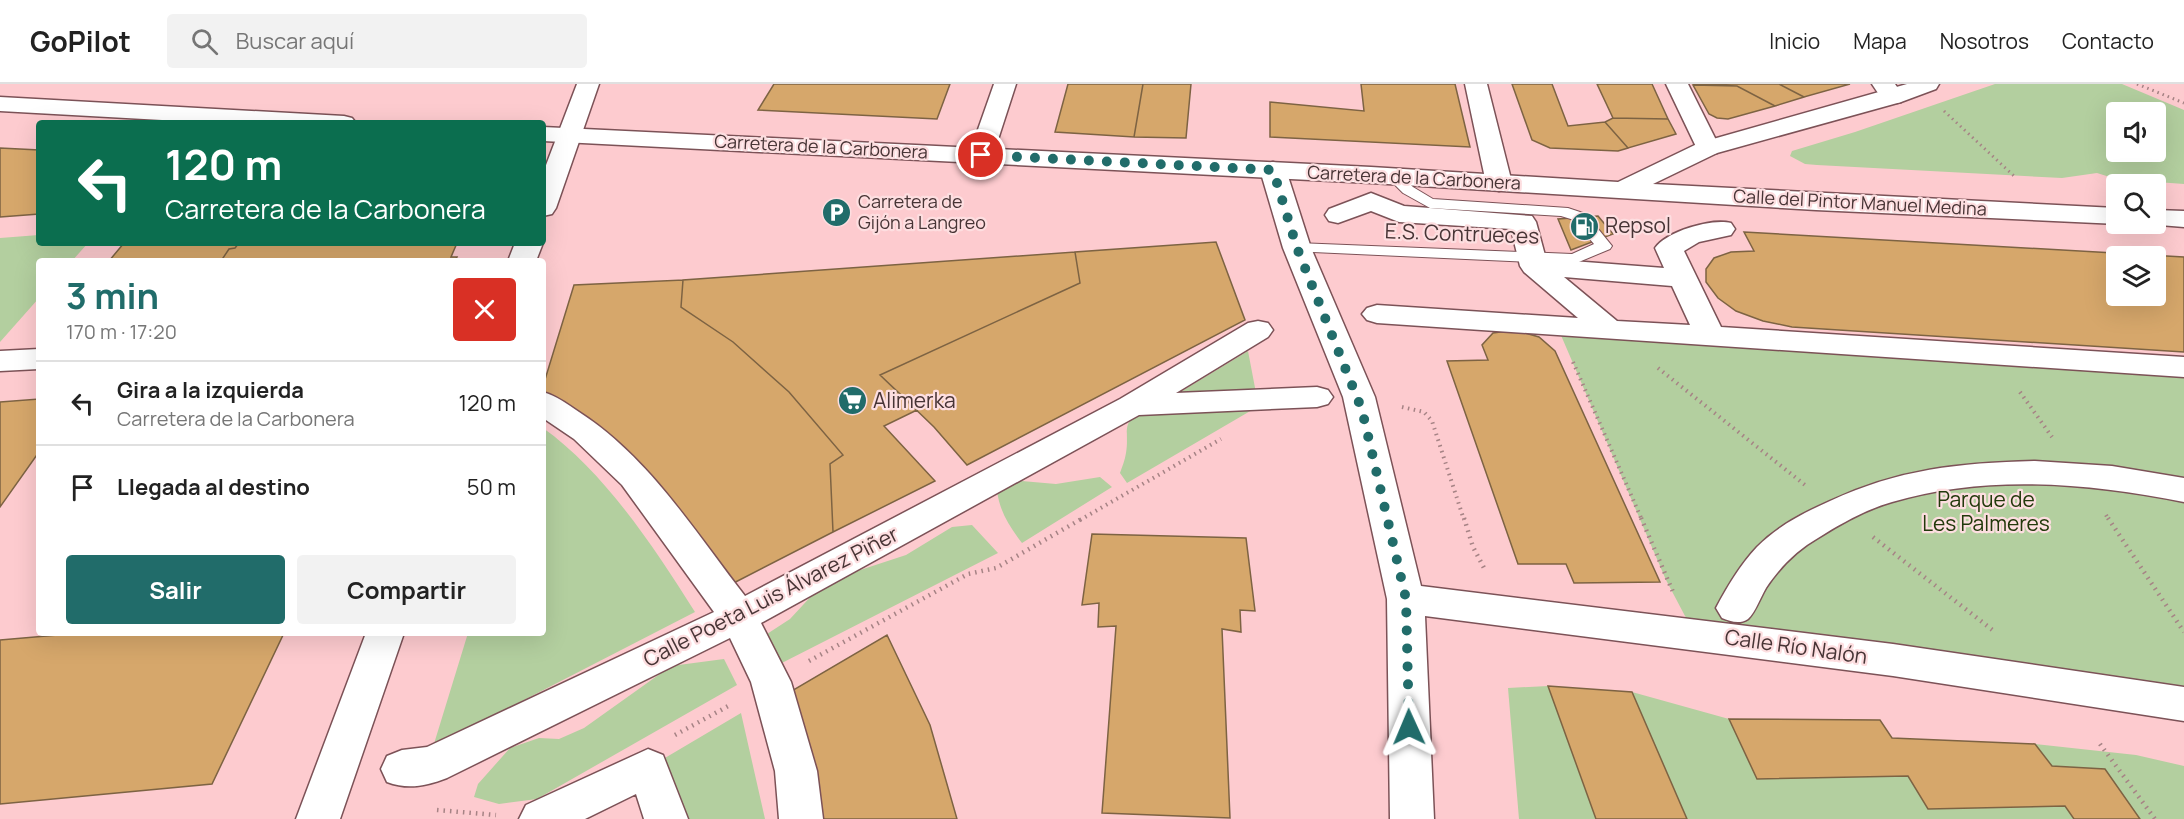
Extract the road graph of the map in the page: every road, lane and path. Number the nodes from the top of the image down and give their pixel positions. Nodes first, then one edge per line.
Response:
1 (588, 84) edge
2 (1005, 84) edge
3 (1476, 84) edge
4 (1677, 84) edge
5 (2137, 84) edge
6 (1888, 90) edge
7 (1933, 94) edge
8 (2184, 103) edge
9 (0, 104) edge
10 (290, 120) edge
11 (546, 134) edge
12 (571, 135) junction
13 (1708, 148) junction
14 (981, 155) junction
15 (1273, 170) junction
16 (1392, 176) junction
17 (1499, 183) junction
18 (2021, 183) dead end
19 (1612, 190) junction
20 (546, 200) edge
21 (1338, 215) dead end
22 (2106, 215) edge
23 (2166, 218) edge
24 (2184, 219) edge
25 (1722, 229) dead end
26 (1297, 248) junction
27 (1533, 262) junction
28 (1683, 278) junction
29 (1377, 314) dead end
30 (1557, 326) junction
31 (1609, 329) junction
32 (1258, 330) dead end
33 (1710, 336) junction
34 (36, 358) edge
35 (0, 361) edge
36 (2184, 367) edge
37 (1317, 397) dead end
38 (546, 405) edge
39 (1131, 406) junction
40 (1362, 410) junction
41 (1225, 436) dead end
42 (2184, 490) edge
43 (1674, 595) dead end
44 (1406, 599) junction
45 (1735, 608) dead end
46 (1521, 613) junction
47 (739, 617) junction
48 (384, 636) edge
49 (771, 682) junction
50 (2184, 704) edge
51 (667, 740) dead end
52 (2100, 744) dead end
53 (402, 769) dead end
54 (426, 808) dead end
55 (521, 817) edge
56 (318, 819) edge
57 (666, 819) edge
58 (801, 819) edge
59 (1412, 819) edge
60 (2155, 819) edge

1 - 12 street
2 - 14 street
3 - 17 street
4 - 13 street
5 - 8 path
6 - 7 street, Carretera de la Carbonera
6 - 13 street, Carretera de la Carbonera
7 - 18 path
9 - 10 street
11 - 12 street, Carretera de la Carbonera
12 - 14 street, Carretera de la Carbonera
12 - 20 street
13 - 19 street, Carretera de la Carbonera
14 - 15 street, Carretera de la Carbonera
15 - 16 street, Carretera de la Carbonera
15 - 26 street
16 - 17 street, Carretera de la Carbonera
16 - 27 lane, E.S. Contrueces
17 - 19 street, Carretera de la Carbonera
19 - 22 street, Calle del Pintor Manuel Medina
21 - 27 street
23 - 24 street
25 - 28 street
26 - 27 lane, E.S. Contrueces
26 - 40 street
27 - 28 street
27 - 31 street
28 - 33 street
29 - 30 street
30 - 31 street
30 - 43 path
31 - 33 street
32 - 39 street, Calle Poeta Luis Álvarez Piñer
33 - 36 street
34 - 35 street
37 - 39 street, Calle Poeta Luis Álvarez Piñer
38 - 47 street
39 - 47 street, Calle Poeta Luis Álvarez Piñer
40 - 44 street
40 - 46 path
41 - 49 path
42 - 45 street
44 - 46 street, Calle Río Nalón
44 - 59 street
46 - 50 street, Calle Río Nalón
47 - 49 street
47 - 53 street, Calle Poeta Luis Álvarez Piñer
48 - 56 street
49 - 51 path
49 - 58 street
52 - 60 path
54 - 55 path
55 - 57 street

